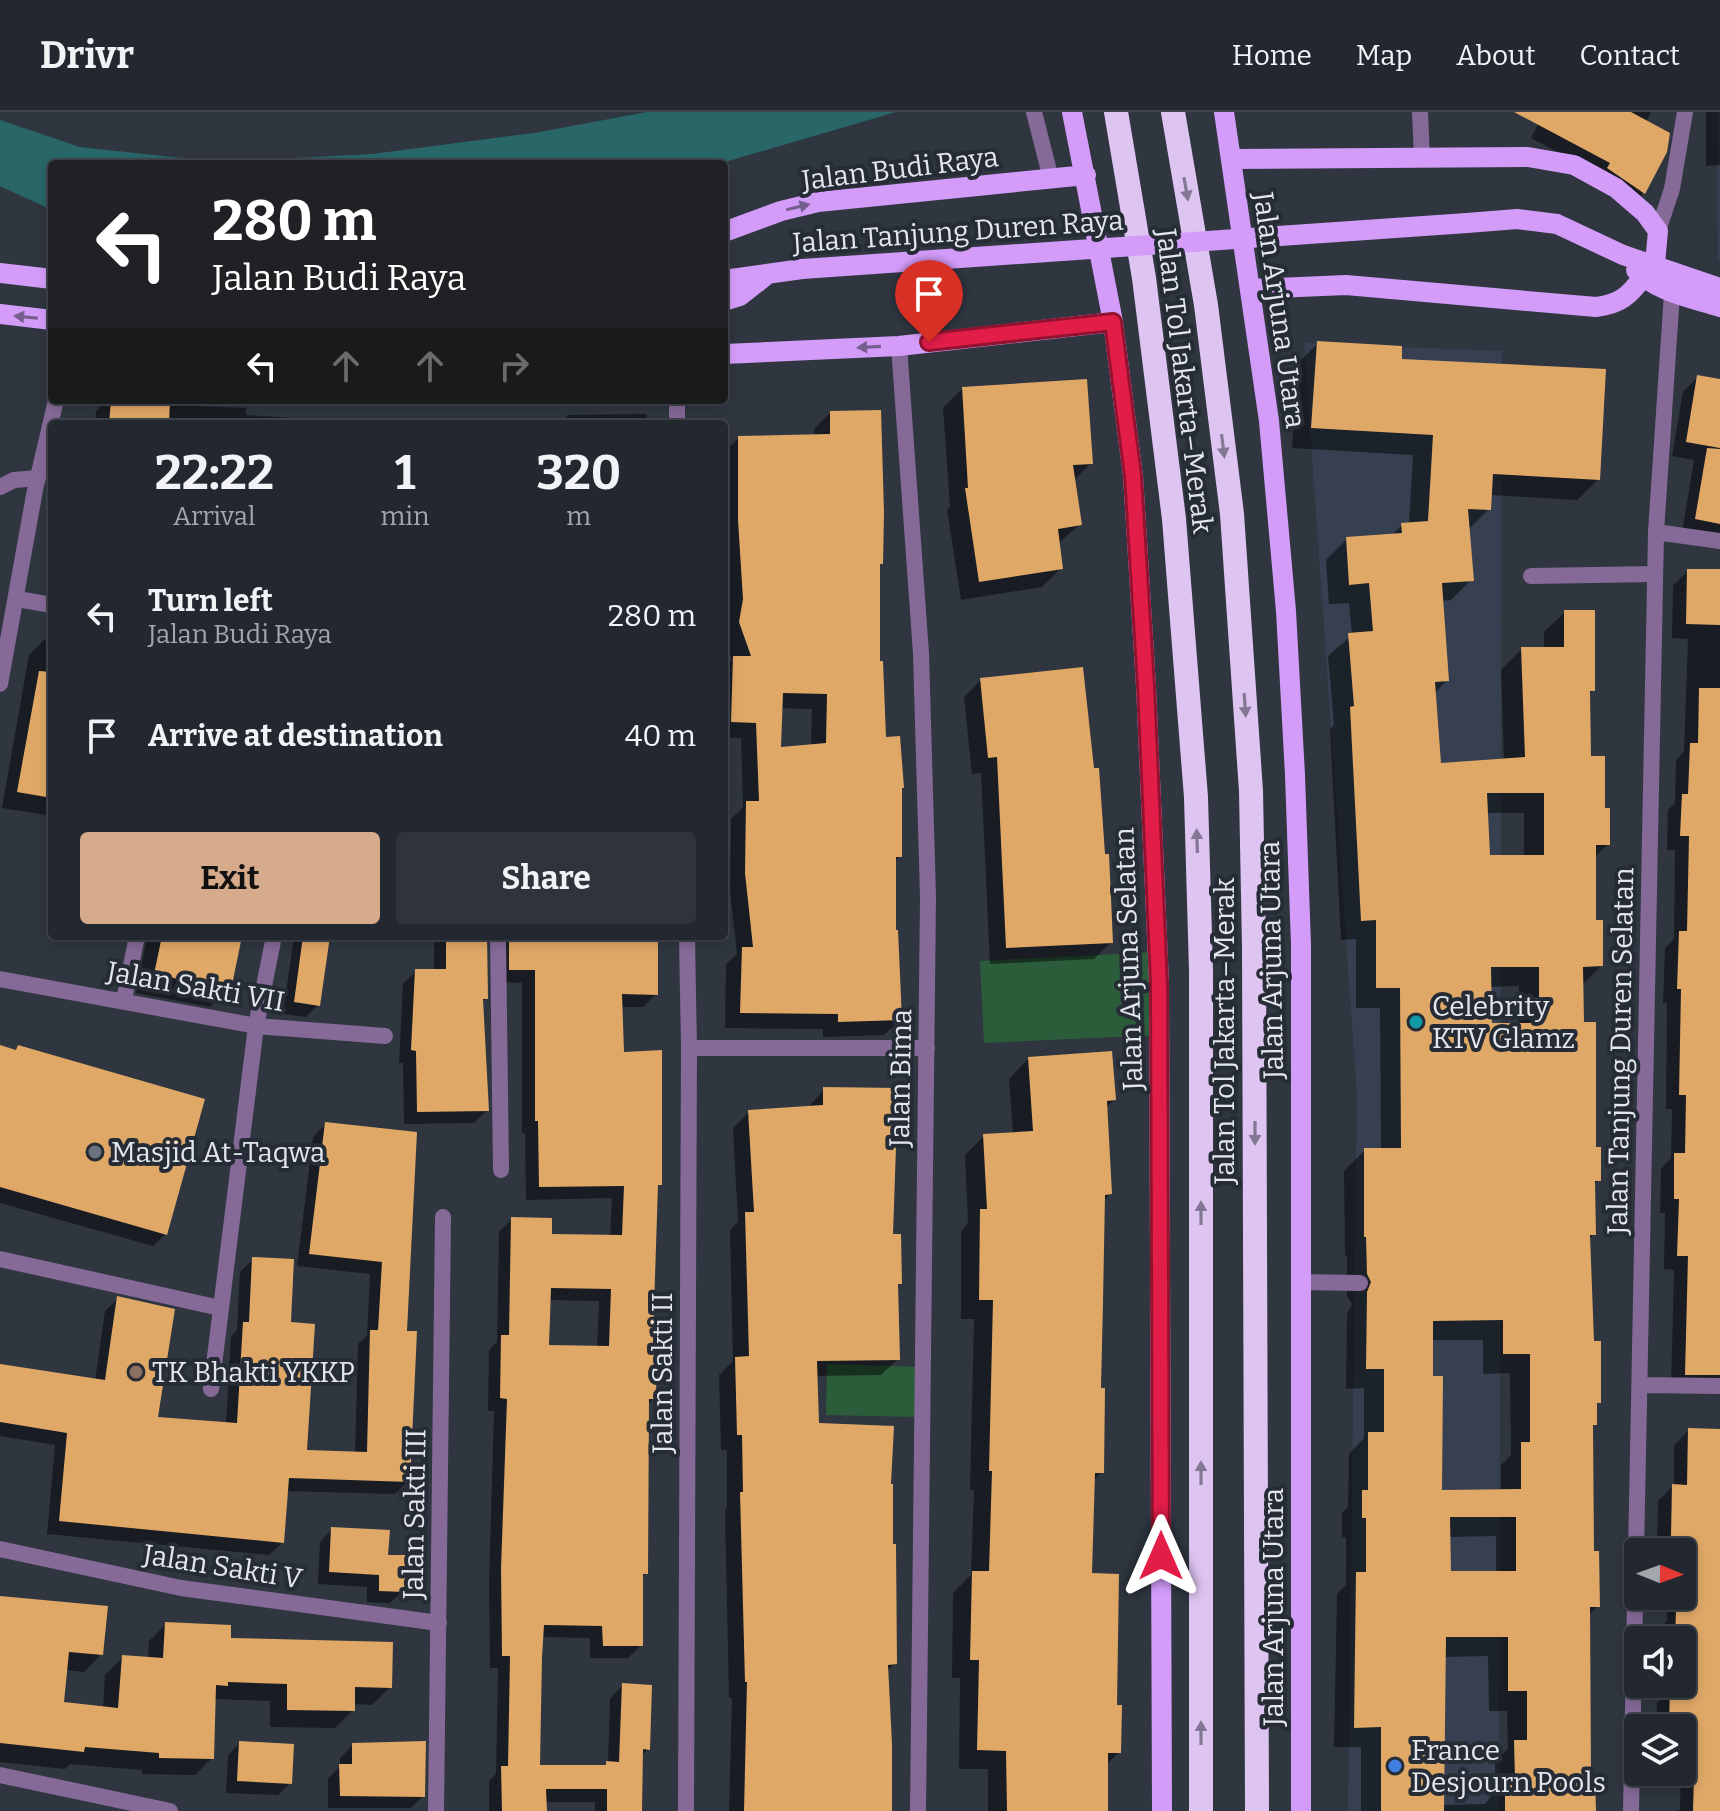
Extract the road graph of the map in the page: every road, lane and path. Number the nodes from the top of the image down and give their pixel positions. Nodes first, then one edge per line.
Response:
1 (1034, 112) edge
2 (1072, 112) edge
3 (1116, 112) edge
4 (1173, 112) edge
5 (1224, 112) edge
6 (1420, 112) edge
7 (1685, 112) edge
8 (1232, 159) junction
9 (1422, 159) junction
10 (1086, 175) junction
11 (1051, 179) junction
12 (728, 231) edge
13 (1658, 231) junction
14 (1649, 270) junction
15 (0, 273) edge
16 (768, 274) junction
17 (48, 279) edge
18 (728, 279) edge
19 (1720, 288) edge
20 (1250, 289) junction
21 (1672, 293) junction
22 (728, 300) edge
23 (1720, 307) edge
24 (0, 314) edge
25 (48, 320) edge
26 (1113, 322) junction
27 (899, 346) junction
28 (728, 354) edge
29 (48, 435) edge
30 (38, 478) junction
31 (0, 487) edge
32 (1656, 532) junction
33 (1720, 541) edge
34 (1655, 574) junction
35 (1531, 576) dead end
36 (17, 599) junction
37 (48, 604) edge
38 (0, 684) edge
39 (136, 940) edge
40 (273, 940) edge
41 (498, 940) edge
42 (687, 940) edge
43 (0, 979) edge
44 (124, 1000) junction
45 (256, 1026) junction
46 (385, 1036) dead end
47 (689, 1048) junction
48 (927, 1048) junction
49 (501, 1170) dead end
50 (443, 1217) dead end
51 (0, 1259) edge
52 (1299, 1282) junction
53 (1360, 1283) dead end
54 (220, 1308) junction
55 (1640, 1385) junction
56 (1720, 1386) edge
57 (211, 1389) dead end
58 (0, 1549) edge
59 (439, 1623) junction
60 (0, 1775) edge
61 (164, 1810) edge
62 (170, 1811) edge
63 (436, 1811) edge
64 (686, 1811) edge
65 (918, 1811) edge
66 (1162, 1811) edge
67 (1201, 1811) edge
68 (1257, 1811) edge
69 (1301, 1811) edge
70 (1631, 1811) edge

1 - 11 street
2 - 10 main road, Jalan Arjuna Selatan
67 -> 3 highway, Jalan Tol Jakarta–Merak
4 -> 68 highway, Jalan Tol Jakarta–Merak
5 - 8 main road, Jalan Arjuna Utara
6 - 9 street
7 - 13 street
8 - 9 main road
8 - 20 main road, Jalan Arjuna Utara
9 - 13 main road
10 - 11 main road, Jalan Budi Raya
10 - 26 main road, Jalan Arjuna Selatan
12 -> 11 main road, Jalan Budi Raya
13 - 14 main road
14 - 16 main road, Jalan Tanjung Duren Raya, bridge
14 - 19 main road, Jalan Tanjung Duren Raya
14 - 20 main road
14 - 21 main road, Jalan Tanjung Duren Raya
15 - 17 main road
16 - 18 main road, Jalan Tanjung Duren Raya
16 - 22 main road, Jalan Tanjung Duren Raya
20 - 52 main road, Jalan Arjuna Utara
21 - 23 main road, Jalan Tanjung Duren Raya
21 - 32 street, Jalan Tanjung Duren Selatan
25 -> 24 main road
26 - 27 main road
26 - 66 main road, Jalan Arjuna Selatan
27 -> 28 main road
27 - 48 street, Jalan Bima
29 - 30 street
30 - 31 street
30 - 36 street
32 - 33 street
32 - 34 street, Jalan Tanjung Duren Selatan
34 - 35 street
34 - 55 street, Jalan Tanjung Duren Selatan
36 - 37 street
36 - 38 street
39 - 44 street
40 - 45 street
41 - 49 street
42 - 47 street, Jalan Sakti II
43 - 44 street, Jalan Sakti VII
44 - 45 street, Jalan Sakti VII
45 - 46 street, Jalan Sakti VII
45 - 54 street
47 - 48 street
47 - 64 street, Jalan Sakti II
48 - 65 street, Jalan Bima
50 - 59 street, Jalan Sakti III
51 - 54 street
52 - 53 street
52 - 69 main road, Jalan Arjuna Utara
54 - 57 street
55 - 56 street
55 - 70 street, Jalan Tanjung Duren Selatan
58 - 59 street, Jalan Sakti V
59 - 63 street, Jalan Sakti III
60 - 61 street
61 - 62 street

